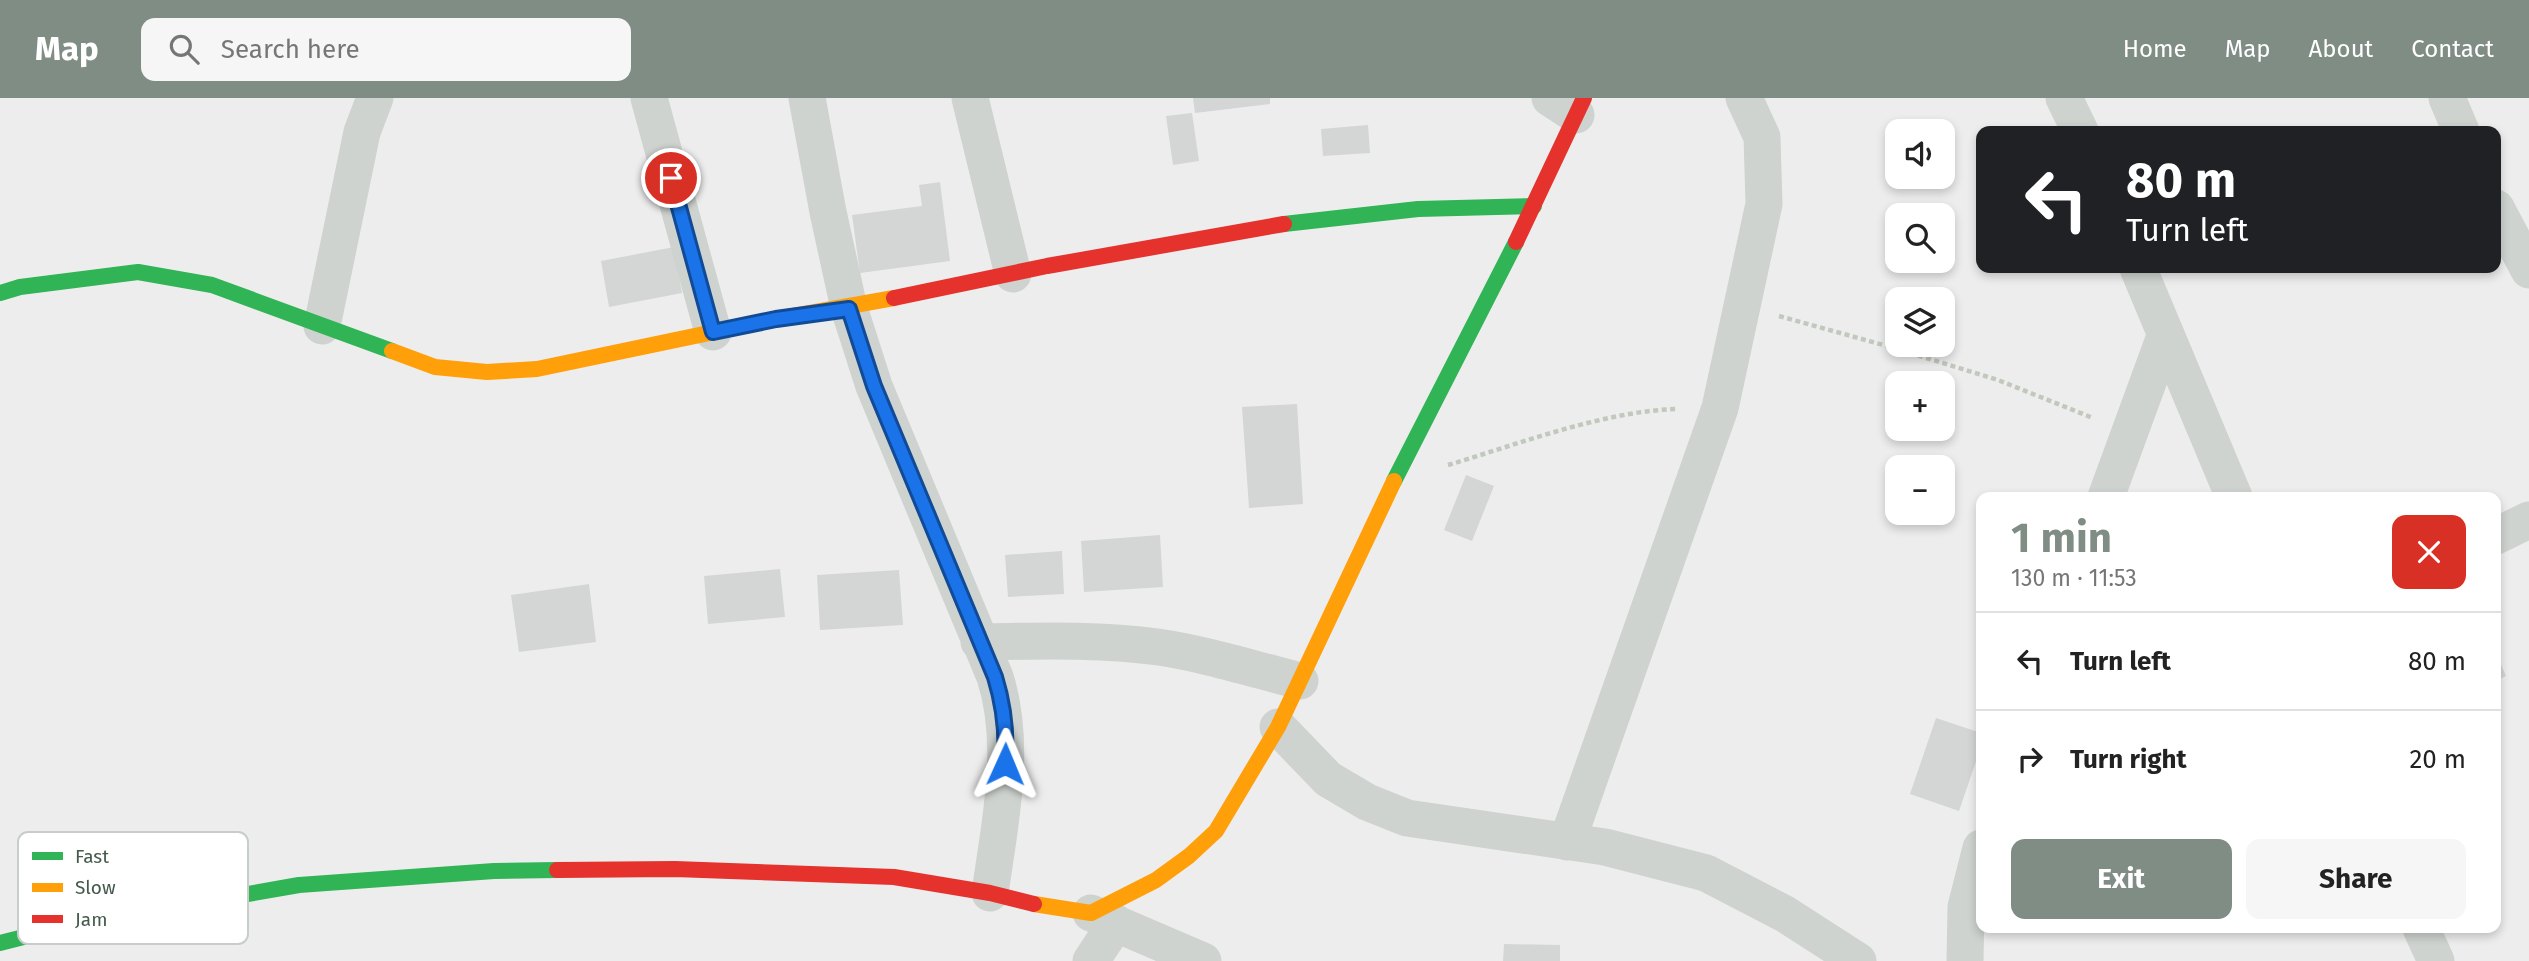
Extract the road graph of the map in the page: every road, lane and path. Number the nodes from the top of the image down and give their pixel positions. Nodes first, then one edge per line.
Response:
1 (375, 98) edge
2 (649, 98) edge
3 (807, 98) edge
4 (970, 98) edge
5 (1744, 98) edge
6 (2064, 98) edge
7 (2447, 98) edge
8 (1570, 104) edge
9 (2078, 126) edge
10 (2458, 126) edge
11 (1534, 206) junction
12 (2501, 217) edge
13 (2529, 270) edge
14 (2140, 273) edge
15 (1013, 274) junction
16 (0, 293) edge
17 (1741, 306) junction
18 (849, 309) junction
19 (322, 326) junction
20 (713, 332) junction
21 (2165, 336) junction
22 (1720, 408) junction
23 (2130, 433) junction
24 (1391, 487) junction
25 (2108, 492) edge
26 (2232, 492) edge
27 (2529, 520) edge
28 (2501, 534) edge
29 (979, 642) junction
30 (1300, 681) junction
31 (1278, 727) junction
32 (1567, 842) junction
33 (1976, 868) edge
34 (990, 893) junction
35 (248, 894) edge
36 (1103, 918) junction
37 (2423, 933) edge
38 (18, 938) edge
39 (0, 943) edge
40 (1091, 961) edge
41 (1203, 961) edge
42 (1858, 961) edge
43 (1965, 961) edge
44 (2436, 961) edge

1 - 19 street
2 - 20 street
3 - 18 street
4 - 15 street
5 - 17 street
6 - 9 street
7 - 10 street
8 - 11 street
11 - 15 street
11 - 24 street
12 - 13 street
14 - 21 street
15 - 18 street
16 - 19 street
17 - 22 street
17 - 23 path
18 - 20 street
18 - 29 street
19 - 20 street
21 - 23 street
21 - 26 street
22 - 24 path
22 - 32 street
23 - 25 street
24 - 30 street
27 - 28 street
29 - 30 street
29 - 34 street
30 - 31 street
31 - 32 street
31 - 36 street
32 - 42 street
33 - 43 street
34 - 35 street
34 - 36 street
36 - 40 street
36 - 41 street
37 - 44 street
38 - 39 street

